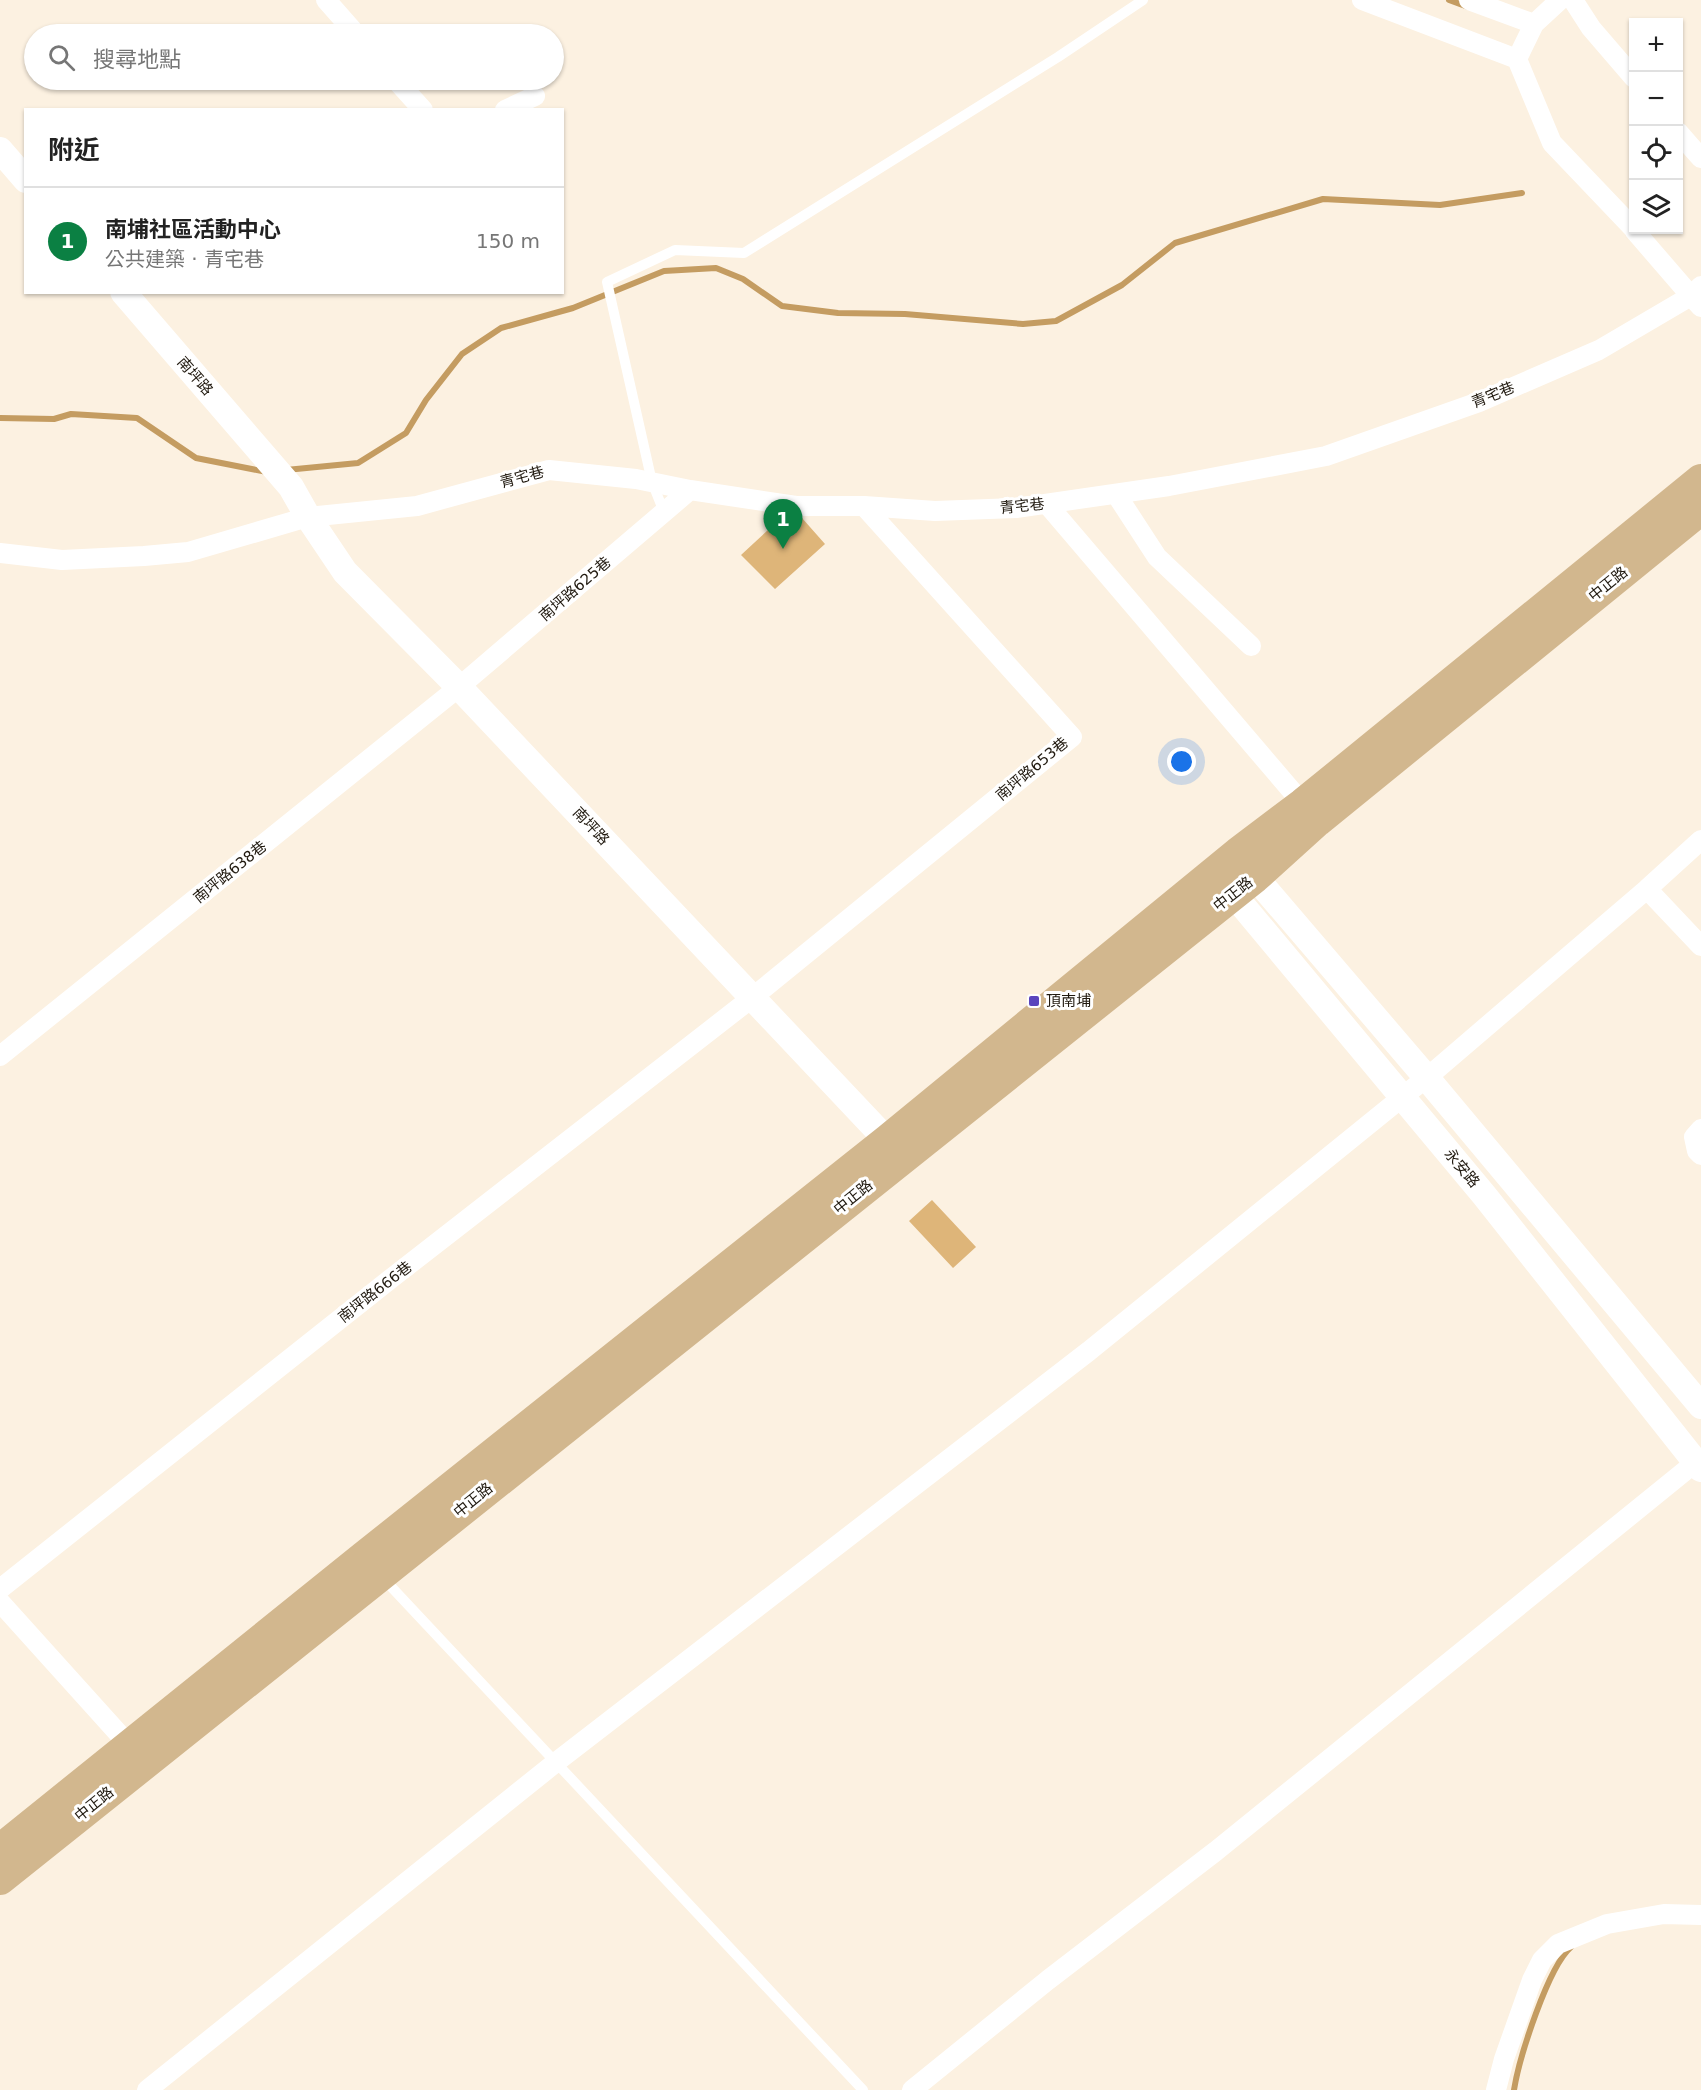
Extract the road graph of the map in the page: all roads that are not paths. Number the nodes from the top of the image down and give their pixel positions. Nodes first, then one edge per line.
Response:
1 (326, 0) edge
2 (1143, 0) edge
3 (1362, 0) edge
4 (1469, 0) edge
5 (1560, 0) edge
6 (1573, 0) edge
7 (347, 24) edge
8 (1534, 24) junction
9 (1517, 59) junction
10 (1629, 72) edge
11 (405, 90) edge
12 (535, 96) dead end
13 (421, 108) edge
14 (509, 108) edge
15 (1683, 138) edge
16 (0, 150) edge
17 (1701, 158) edge
18 (24, 178) edge
19 (1629, 224) edge
20 (1639, 234) edge
21 (125, 294) edge
22 (1698, 296) edge
23 (1701, 480) edge
24 (652, 482) junction
25 (690, 490) junction
26 (1116, 494) junction
27 (1047, 504) junction
28 (864, 506) junction
29 (1701, 508) edge
30 (664, 512) junction
31 (308, 516) junction
32 (0, 553) edge
33 (1251, 646) dead end
34 (459, 687) junction
35 (1303, 804) junction
36 (1701, 840) edge
37 (1235, 874) junction
38 (1647, 889) junction
39 (1701, 946) edge
40 (753, 997) junction
41 (0, 1056) edge
42 (1426, 1077) junction
43 (1402, 1095) junction
44 (1701, 1129) edge
45 (895, 1149) junction
46 (1701, 1155) edge
47 (1701, 1406) edge
48 (1699, 1463) edge
49 (372, 1566) junction
50 (0, 1589) edge
51 (0, 1602) edge
52 (137, 1755) junction
53 (555, 1763) junction
54 (0, 1850) edge
55 (0, 1879) edge
56 (1701, 1915) edge
57 (147, 2090) edge
58 (863, 2090) edge
59 (912, 2090) edge
60 (1496, 2090) edge

1 - 7 street
2 - 24 lane
3 - 9 street
4 - 8 street
5 - 8 street
6 - 10 street
8 - 9 street
9 - 19 street
11 - 13 street
12 - 14 street
15 - 17 street
16 - 18 street
20 - 22 street
21 - 31 street, 南坪路
22 - 26 street, 青宅巷
23 - 35 main road, 中正路
24 - 25 street, 青宅巷
24 - 30 lane
24 - 31 street, 青宅巷
25 - 28 street, 青宅巷
25 - 30 street, 南坪路625巷
26 - 27 street, 青宅巷
26 - 33 street
27 - 28 street, 青宅巷
27 - 35 street
28 - 40 street, 南坪路653巷
29 - 37 main road, 中正路
30 - 34 street, 南坪路625巷
31 - 32 street, 青宅巷
31 - 34 street, 南坪路
34 - 40 street, 南坪路
34 - 41 street, 南坪路638巷
35 - 37 main road, 中正路
36 - 38 street
37 - 42 street, 永安路
37 - 43 street, 永安路
37 - 45 main road, 中正路
38 - 39 street
38 - 42 street
40 - 45 street, 南坪路
40 - 50 street, 南坪路666巷
42 - 43 street
42 - 47 street, 永安路
43 - 48 street, 永安路
43 - 53 street
44 - 46 street
45 - 49 main road, 中正路
48 - 59 street
49 - 52 main road, 中正路
49 - 53 lane
51 - 52 street
52 - 54 main road, 中正路
52 - 55 main road, 中正路
53 - 57 street
53 - 58 lane
56 - 60 street

